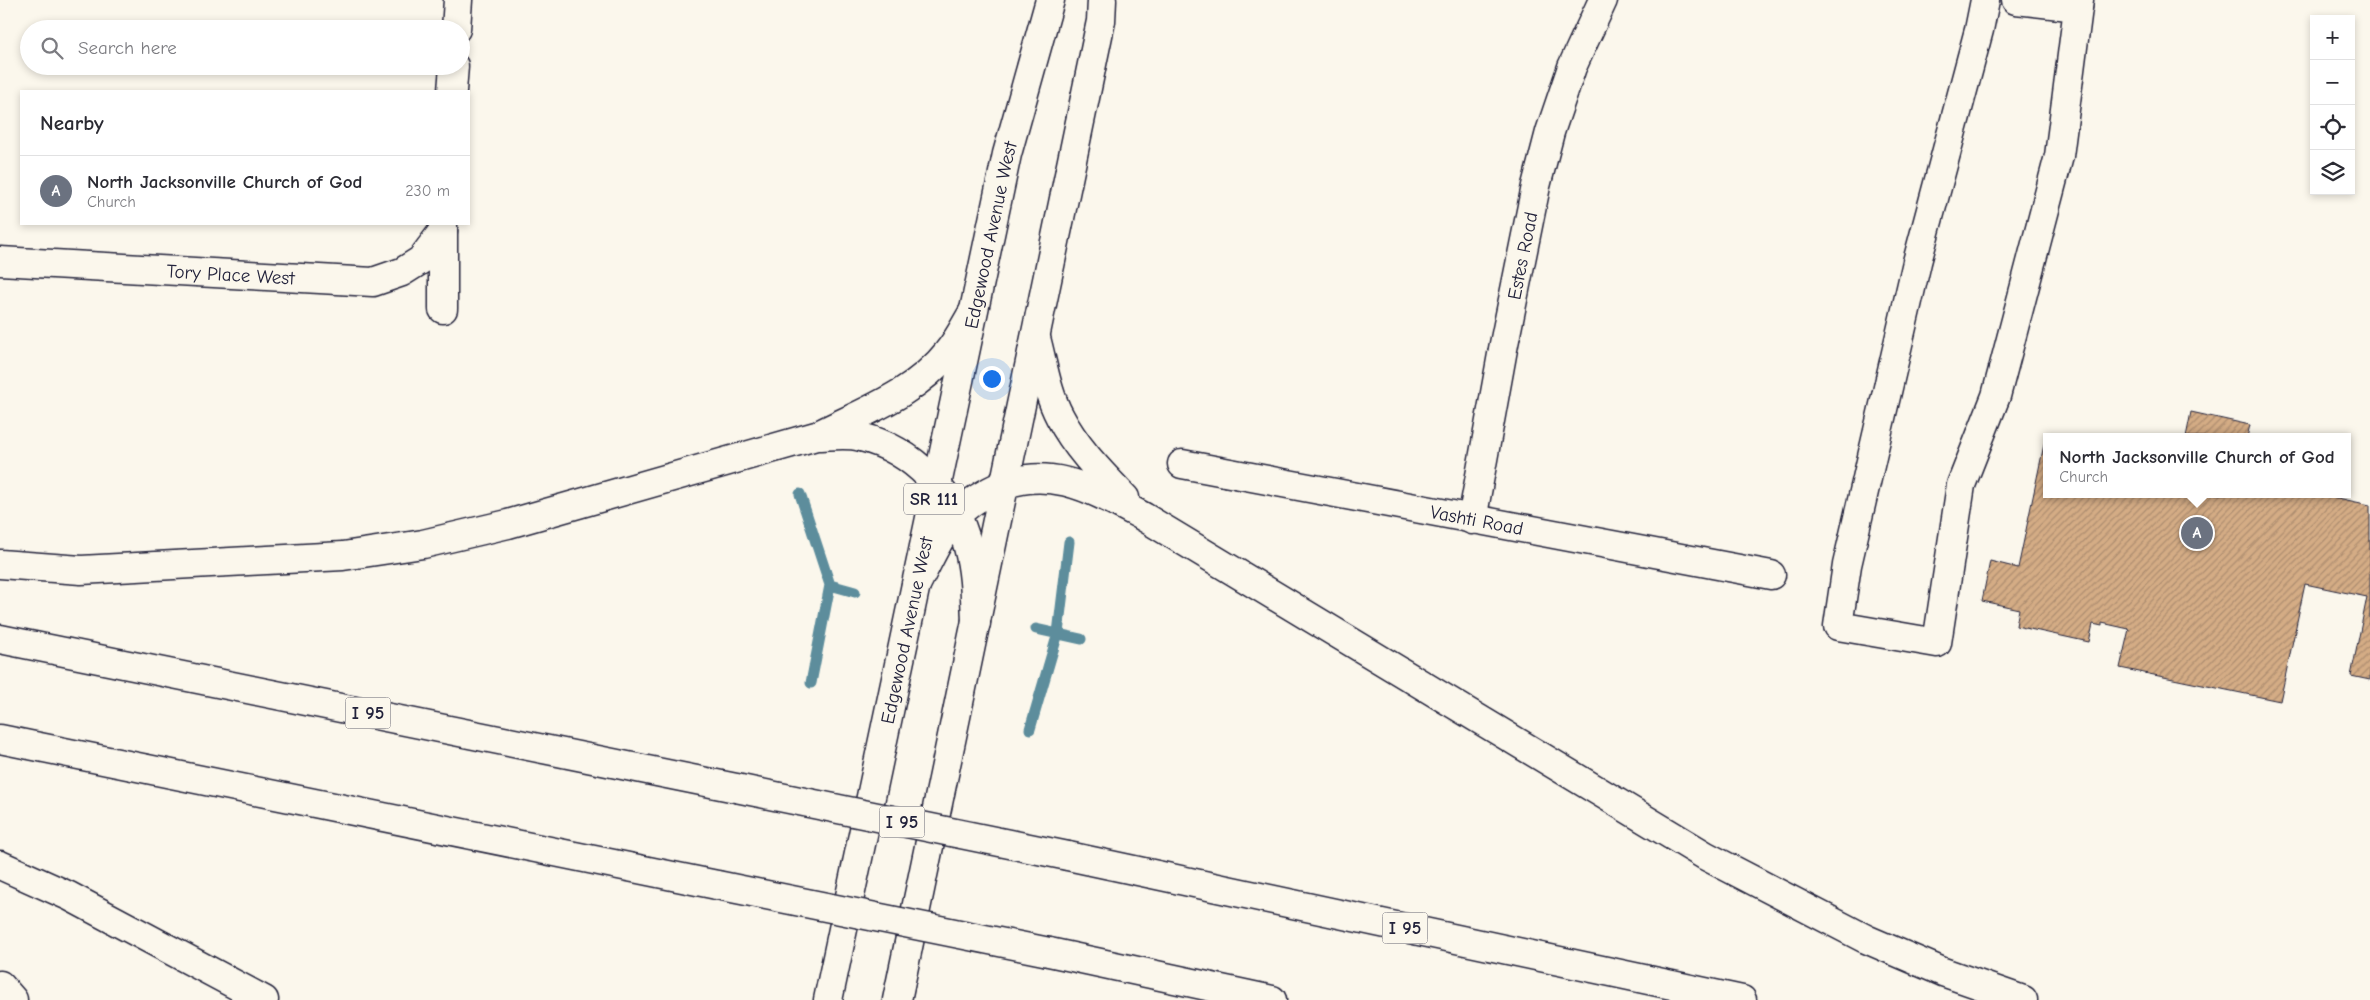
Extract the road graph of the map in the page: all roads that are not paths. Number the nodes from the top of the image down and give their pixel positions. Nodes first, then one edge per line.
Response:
1 (458, 0) edge
2 (1050, 0) edge
3 (1102, 0) edge
4 (1603, 0) edge
5 (1985, 0) edge
6 (2016, 0) edge
7 (2079, 3) edge
8 (457, 20) edge
9 (453, 75) edge
10 (452, 90) edge
11 (443, 228) edge
12 (0, 261) edge
13 (443, 309) dead end
14 (973, 312) junction
15 (1036, 338) junction
16 (816, 436) junction
17 (1182, 464) dead end
18 (1006, 483) junction
19 (937, 485) junction
20 (957, 515) junction
21 (1144, 517) junction
22 (1472, 520) junction
23 (0, 564) edge
24 (1771, 575) dead end
25 (916, 585) junction
26 (976, 623) junction
27 (0, 639) edge
28 (0, 740) edge
29 (0, 865) edge
30 (0, 985) edge
31 (13, 1000) edge
32 (264, 1000) edge
33 (828, 1000) edge
34 (897, 1000) edge
35 (1272, 1000) edge
36 (1742, 1000) edge
37 (2023, 1000) edge

1 - 8 main road
2 - 14 main road, Edgewood Avenue West / SR 111
3 - 15 main road
4 - 22 main road, Estes Road
5 - 7 main road
6 - 7 main road
9 - 10 main road
11 - 12 main road, Tory Place West
11 - 13 main road
14 - 16 main road
14 - 19 main road, Edgewood Avenue West / SR 111
15 - 18 main road
15 - 21 main road
16 - 19 main road
16 - 23 main road
17 - 22 main road, Vashti Road
18 - 20 main road
18 - 21 main road
18 - 26 main road
19 - 20 main road
19 - 25 main road, Edgewood Avenue West / SR 111
20 - 25 main road
20 - 26 main road
21 - 37 main road
22 - 24 main road, Vashti Road
25 - 33 main road, Edgewood Avenue West / SR 111
26 - 34 main road
27 - 36 main road, I 95, bridge
28 - 35 main road, bridge
29 - 32 main road
30 - 31 main road

